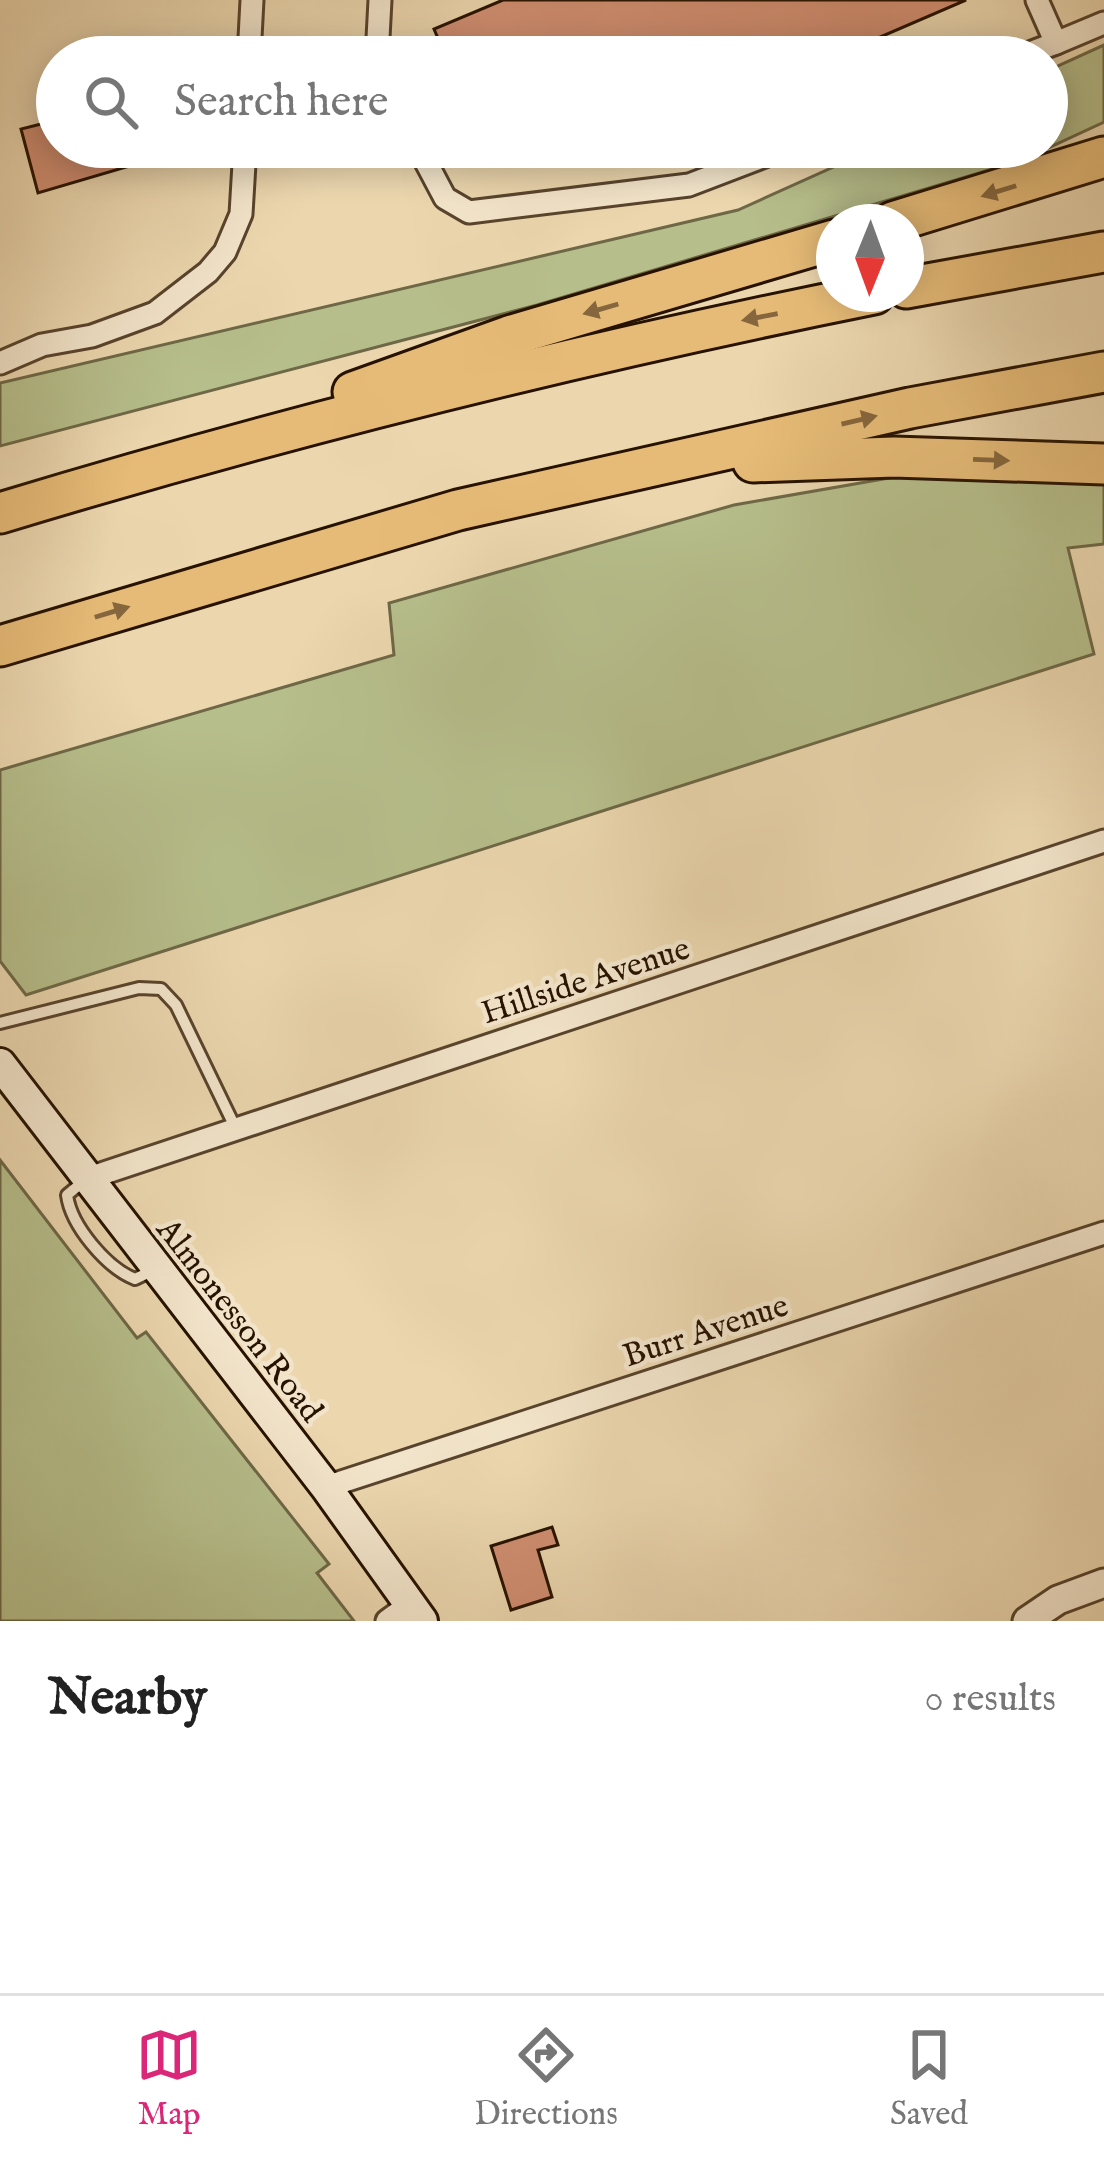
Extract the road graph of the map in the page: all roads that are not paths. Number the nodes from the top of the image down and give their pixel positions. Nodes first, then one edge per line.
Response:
1 (252, 0) edge
2 (380, 0) edge
3 (1036, 0) edge
4 (1104, 23) edge
5 (250, 36) edge
6 (378, 36) edge
7 (1053, 36) edge
8 (1068, 38) edge
9 (1104, 157) edge
10 (244, 168) edge
11 (429, 168) edge
12 (733, 168) edge
13 (924, 212) edge
14 (816, 244) edge
15 (1104, 252) edge
16 (924, 285) edge
17 (816, 306) edge
18 (0, 363) edge
19 (1104, 372) edge
20 (1104, 464) edge
21 (122, 476) junction
22 (458, 510) junction
23 (0, 513) edge
24 (0, 646) edge
25 (1104, 841) edge
26 (0, 1023) edge
27 (0, 1064) edge
28 (236, 1129) junction
29 (86, 1179) junction
30 (1104, 1233) edge
31 (326, 1487) junction
32 (1104, 1583) edge
33 (406, 1615) edge
34 (1027, 1621) edge

1 - 5 street
2 - 6 street
3 - 7 street
4 - 8 street
9 -> 13 highway
10 - 18 street
11 - 12 street
14 -> 21 highway
15 - 16 highway
17 -> 21 highway
22 -> 19 highway
22 -> 20 highway
21 - 23 highway
24 -> 22 highway
25 - 28 street, Hillside Avenue
26 - 28 lane
27 - 29 main road, Almonesson Road
28 - 29 street, Hillside Avenue
29 - 31 main road, Almonesson Road
30 - 31 street, Burr Avenue
31 - 33 main road, Almonesson Road
32 - 34 street

